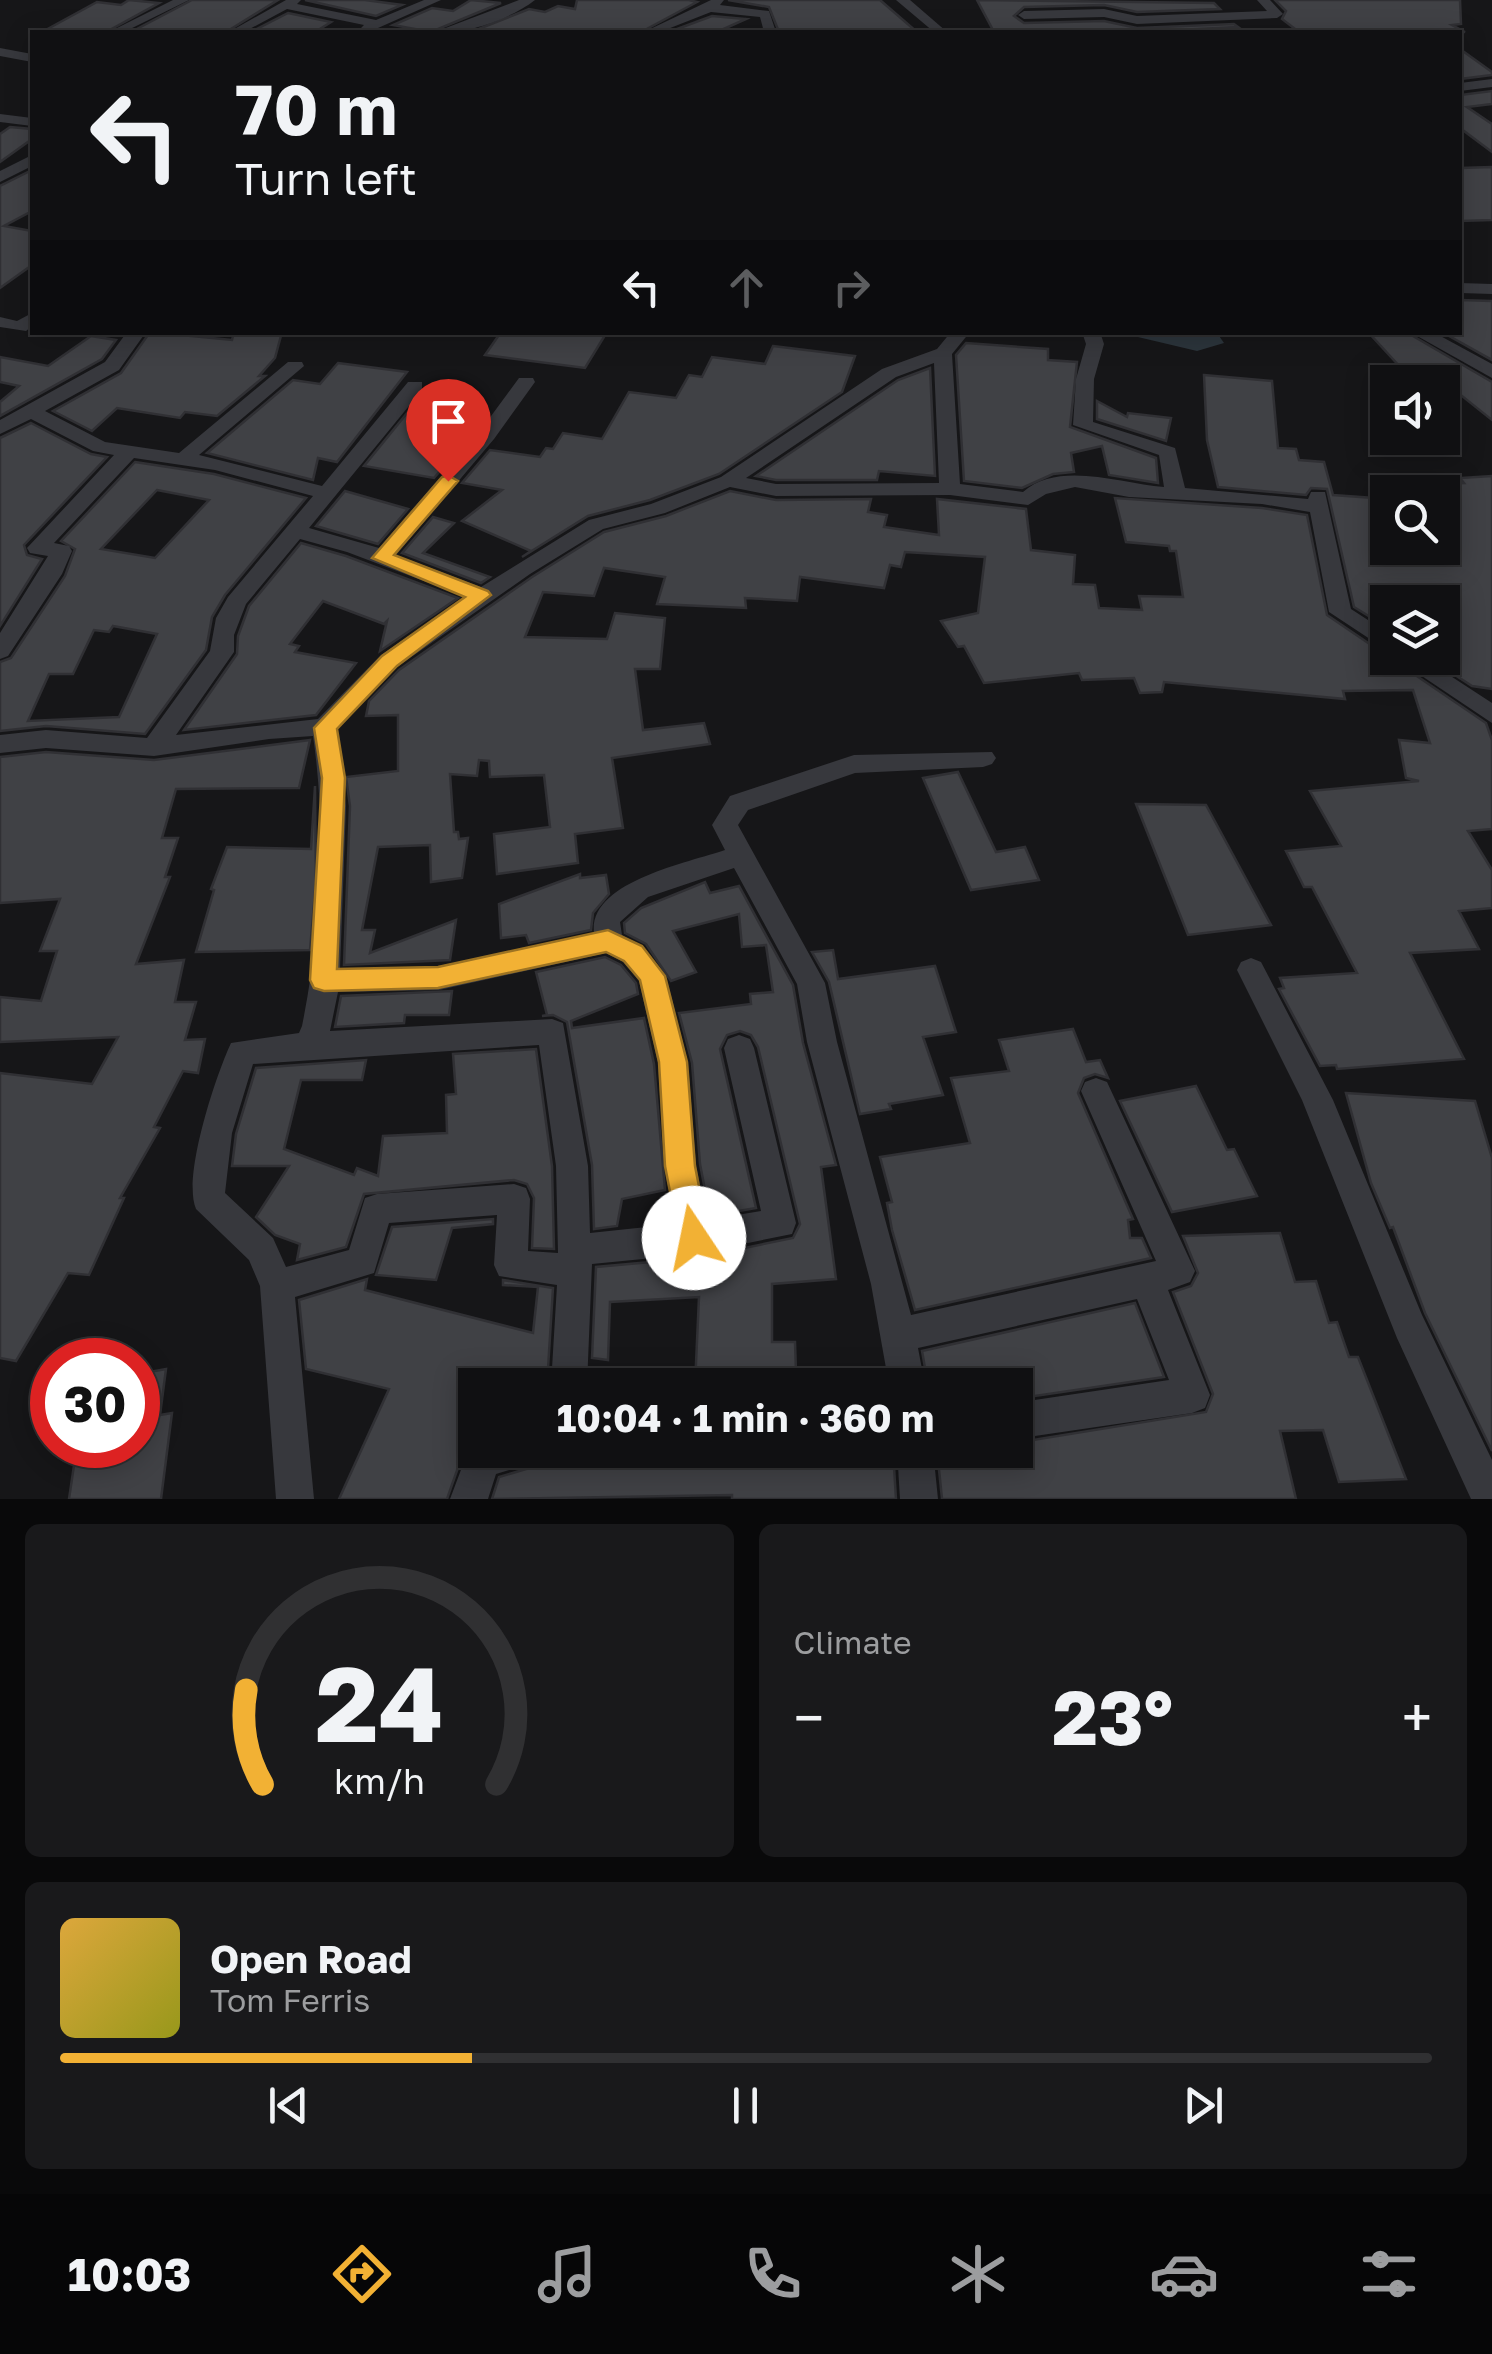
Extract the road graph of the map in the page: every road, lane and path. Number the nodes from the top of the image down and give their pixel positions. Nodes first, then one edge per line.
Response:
1 (183, 0) edge
2 (435, 0) edge
3 (528, 0) edge
4 (902, 0) edge
5 (1017, 0) edge
6 (1263, 0) edge
7 (290, 2) edge
8 (714, 4) edge
9 (1024, 15) junction
10 (688, 17) junction
11 (375, 24) junction
12 (717, 27) dead end
13 (119, 30) edge
14 (239, 30) edge
15 (363, 30) edge
16 (449, 30) edge
17 (655, 30) edge
18 (769, 30) edge
19 (939, 30) edge
20 (1028, 30) edge
21 (0, 52) edge
22 (30, 58) edge
23 (1486, 84) edge
24 (1492, 94) edge
25 (0, 118) edge
26 (30, 122) edge
27 (30, 161) edge
28 (0, 177) edge
29 (1462, 288) edge
30 (1492, 288) edge
31 (30, 320) edge
32 (0, 322) edge
33 (135, 335) edge
34 (958, 335) edge
35 (1091, 335) edge
36 (1424, 335) edge
37 (943, 353) junction
38 (295, 366) dead end
39 (1492, 372) edge
40 (526, 382) dead end
41 (415, 386) dead end
42 (28, 410) junction
43 (0, 428) edge
44 (128, 452) junction
45 (184, 459) junction
46 (728, 480) junction
47 (950, 489) junction
48 (1176, 492) junction
49 (326, 493) junction
50 (295, 532) junction
51 (382, 558) junction
52 (481, 595) junction
53 (1370, 632) edge
54 (0, 651) edge
55 (1433, 675) edge
56 (1492, 715) edge
57 (326, 728) junction
58 (0, 744) edge
59 (154, 747) junction
60 (983, 758) dead end
61 (742, 855) junction
62 (608, 941) junction
63 (1251, 970) dead end
64 (324, 980) junction
65 (310, 1045) junction
66 (739, 1048) dead end
67 (1096, 1091) dead end
68 (694, 1238) junction
69 (574, 1260) junction
70 (1146, 1280) junction
71 (278, 1286) junction
72 (899, 1335) junction
73 (570, 1368) edge
74 (905, 1368) edge
75 (1033, 1419) edge
76 (480, 1468) edge
77 (916, 1468) edge
78 (295, 1499) edge
79 (469, 1499) edge
80 (919, 1499) edge
81 (1490, 1499) edge

1 - 13 street
2 - 11 street
3 - 16 street
4 - 19 street
5 - 9 street
6 - 9 street
7 - 11 street
7 - 14 street
8 - 10 street
8 - 18 street
9 - 20 street
10 - 12 street
10 - 17 street
11 - 15 street
21 - 22 street
23 - 24 street
25 - 26 street
27 - 28 street
29 - 30 street
31 - 32 street
33 - 42 street
34 - 37 street
35 - 48 street
36 - 39 street
37 - 46 street
37 - 47 street
38 - 45 street
40 - 51 street
41 - 49 street
42 - 43 street
42 - 44 street
44 - 45 street
44 - 54 street
45 - 49 street
46 - 47 street
46 - 52 street
47 - 48 street
48 - 53 street
49 - 50 street
50 - 51 street
50 - 59 street
51 - 52 street
52 - 57 street
55 - 56 street
57 - 59 street
57 - 64 street
58 - 59 street
60 - 61 street
61 - 62 street
61 - 72 street
62 - 64 street
62 - 68 street
63 - 81 street
64 - 65 street
65 - 69 street
65 - 71 street
66 - 68 street
67 - 70 street
68 - 69 street
69 - 71 street
69 - 73 street
70 - 72 street
70 - 75 street
71 - 78 street
72 - 74 street
76 - 79 street
77 - 80 street

